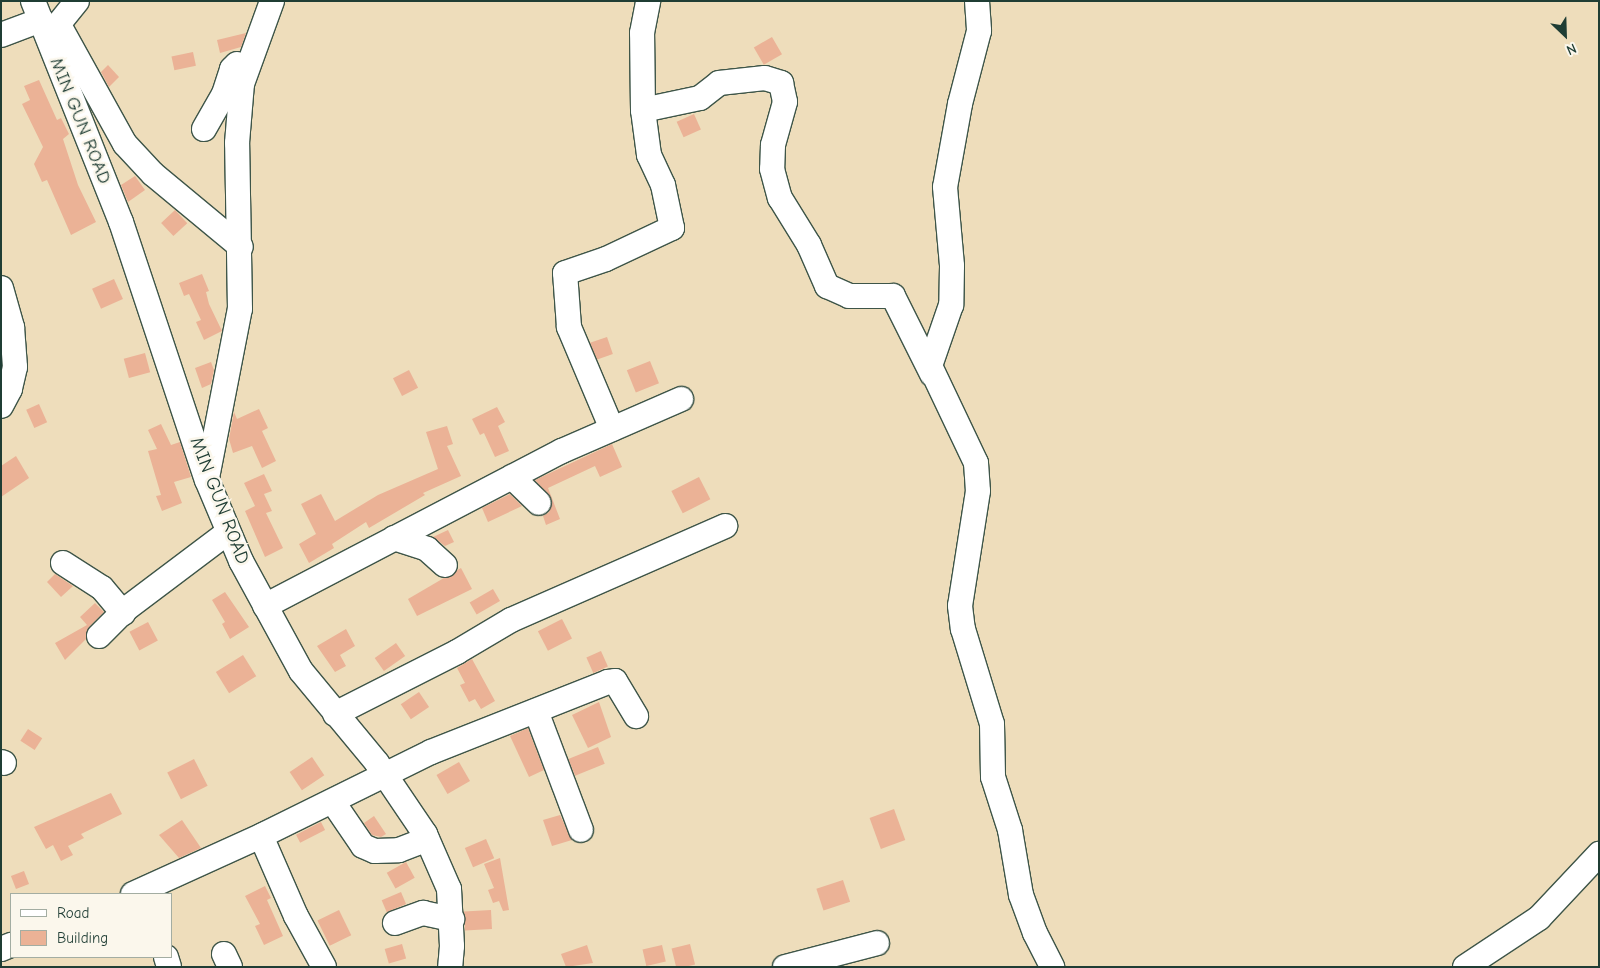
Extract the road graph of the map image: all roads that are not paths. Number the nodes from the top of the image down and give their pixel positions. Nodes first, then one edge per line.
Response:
1 (77, 1) edge
2 (272, 1) edge
3 (648, 1) edge
4 (977, 1) edge
5 (45, 21) edge
6 (1, 35) edge
7 (248, 61) junction
8 (643, 110) junction
9 (204, 129) dead end
10 (241, 248) junction
11 (1, 288) edge
12 (932, 374) junction
13 (681, 399) dead end
14 (1, 406) edge
15 (612, 430) junction
16 (512, 477) junction
17 (206, 480) junction
18 (539, 503) dead end
19 (725, 526) dead end
20 (228, 532) junction
21 (394, 538) junction
22 (63, 563) dead end
23 (444, 565) dead end
24 (265, 606) junction
25 (123, 612) junction
26 (99, 636) dead end
27 (536, 711) junction
28 (335, 714) junction
29 (636, 716) dead end
30 (385, 774) junction
31 (333, 802) junction
32 (581, 830) dead end
33 (261, 836) junction
34 (427, 838) junction
35 (1599, 854) edge
36 (140, 893) edge
37 (452, 919) junction
38 (395, 923) dead end
39 (877, 943) dead end
40 (324, 967) edge
41 (450, 967) edge
42 (785, 967) edge
43 (1052, 967) edge
44 (1465, 967) edge

1 - 5 street
2 - 7 street
3 - 8 street
4 - 12 street
5 - 6 street
5 - 10 street
5 - 17 street, MIN GUN ROAD
7 - 9 street
7 - 10 street
8 - 12 street
8 - 15 street
10 - 17 street
11 - 14 street
12 - 43 street
13 - 15 street
15 - 16 street
16 - 18 street
16 - 21 street
17 - 20 street, MIN GUN ROAD
19 - 28 street
20 - 24 street, MIN GUN ROAD
20 - 25 street
21 - 23 street
21 - 24 street
22 - 25 street
24 - 28 street, MIN GUN ROAD
25 - 26 street
27 - 29 street
27 - 30 street
27 - 32 street
28 - 30 street, MIN GUN ROAD
30 - 31 street
30 - 34 street, MIN GUN ROAD
31 - 33 street
31 - 34 street
33 - 36 street
33 - 40 street
34 - 37 street, MIN GUN ROAD
35 - 44 street
37 - 38 street
37 - 41 street, MIN GUN ROAD
39 - 42 street

